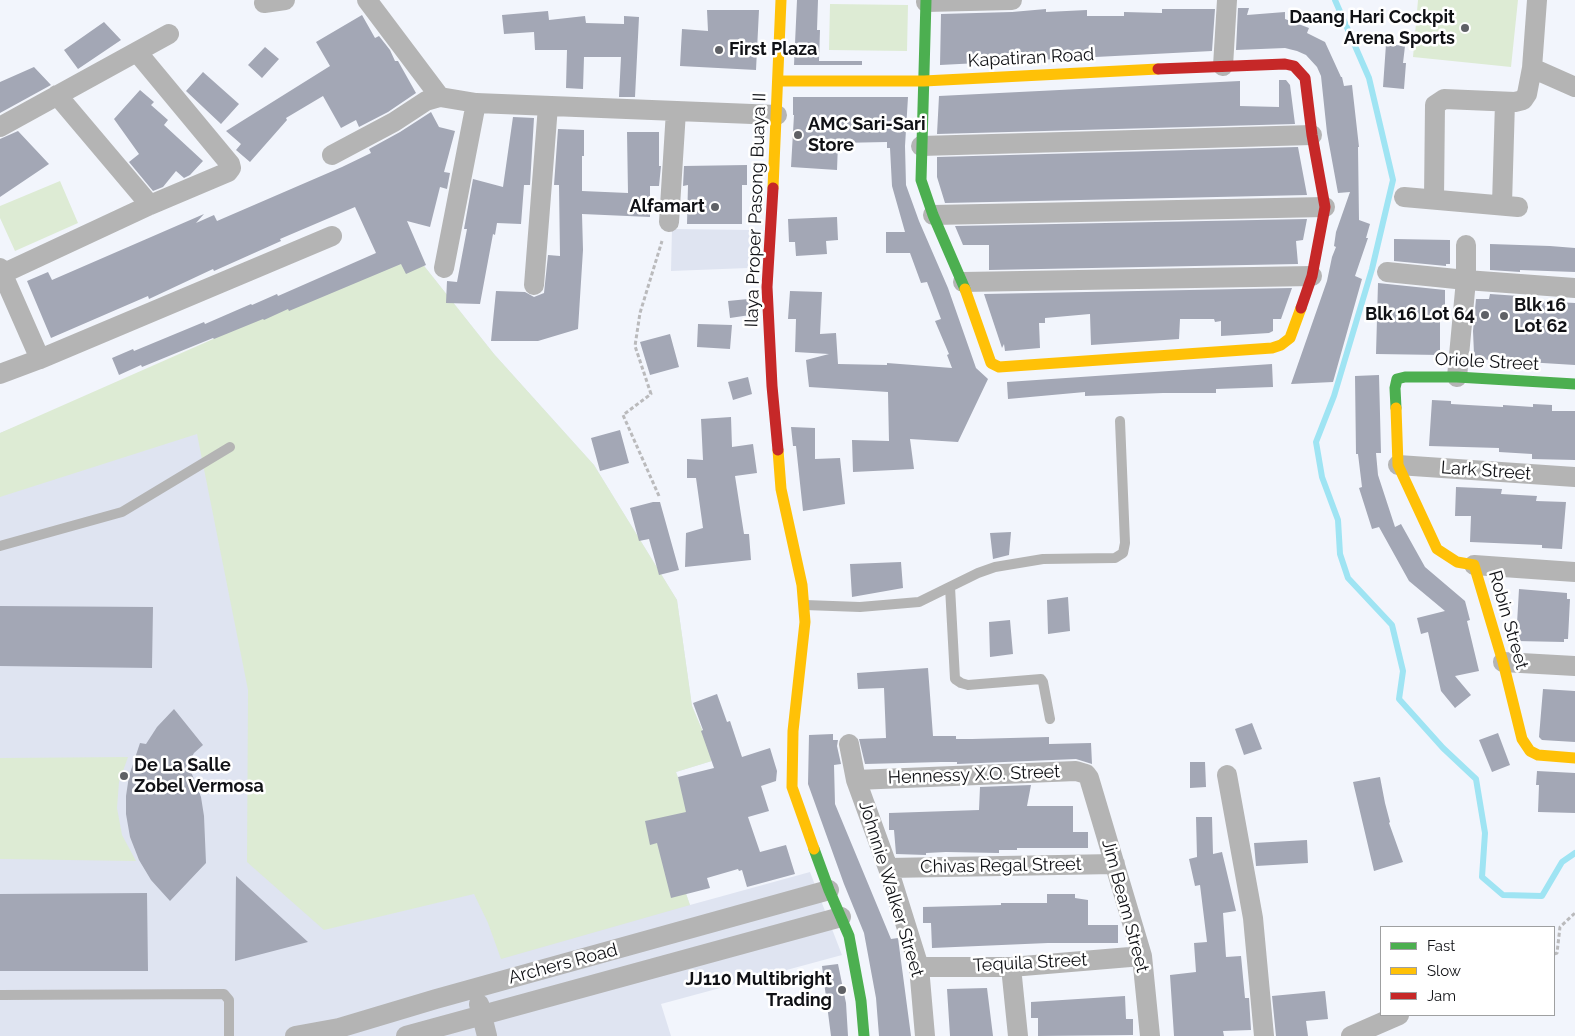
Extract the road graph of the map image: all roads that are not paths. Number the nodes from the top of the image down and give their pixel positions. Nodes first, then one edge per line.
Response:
1 (285, 0) edge
2 (367, 0) edge
3 (781, 0) edge
4 (1012, 0) edge
5 (1227, 0) edge
6 (1537, 0) edge
7 (926, 1) edge
8 (264, 2) dead end
9 (168, 34) dead end
10 (137, 52) junction
11 (1223, 66) junction
12 (1532, 68) junction
13 (778, 80) junction
14 (924, 81) junction
15 (1575, 87) edge
16 (57, 95) junction
17 (440, 97) junction
18 (1505, 102) junction
19 (476, 103) junction
20 (548, 106) junction
21 (676, 111) junction
22 (777, 115) junction
23 (0, 127) edge
24 (1312, 135) junction
25 (921, 146) junction
26 (332, 155) dead end
27 (1404, 197) dead end
28 (1434, 199) junction
29 (150, 205) junction
30 (1325, 207) junction
31 (934, 216) junction
32 (669, 222) road end
33 (332, 236) dead end
34 (1466, 245) dead end
35 (444, 268) dead end
36 (1, 271) edge
37 (1387, 272) dead end
38 (1312, 276) junction
39 (1466, 280) junction
40 (963, 282) junction
41 (534, 284) dead end
42 (1575, 288) edge
43 (40, 359) junction
44 (0, 374) edge
45 (1457, 376) junction
46 (1397, 379) joint
47 (1575, 384) edge
48 (1120, 420) dead end
49 (230, 447) dead end
50 (1398, 465) junction
51 (1575, 477) edge
52 (0, 546) edge
53 (1474, 565) junction
54 (1575, 572) edge
55 (950, 587) junction
56 (804, 605) junction
57 (1502, 662) junction
58 (1575, 666) edge
59 (1050, 719) dead end
60 (849, 744) dead end
61 (1575, 758) edge
62 (1227, 775) dead end
63 (1089, 778) joint
64 (856, 780) junction
65 (1114, 864) junction
66 (888, 868) junction
67 (829, 890) junction
68 (841, 917) junction
69 (1142, 956) junction
70 (919, 966) junction
71 (1011, 966) junction
72 (475, 988) junction
73 (0, 996) edge
74 (436, 999) junction
75 (482, 1015) junction
76 (1397, 1016) edge
77 (445, 1031) edge
78 (228, 1036) edge
79 (295, 1036) edge
80 (406, 1036) edge
81 (488, 1036) edge
82 (864, 1036) edge
83 (925, 1036) edge
84 (1018, 1036) edge
85 (1150, 1036) edge
86 (1264, 1036) edge
87 (1352, 1036) edge

1 - 8 street
2 - 17 street
3 - 13 street, Ilaya Proper Pasong Buaya II
4 - 7 street
5 - 11 street
6 - 12 street
7 - 14 street
9 - 10 street
10 - 16 street
10 - 29 street
11 - 14 street, Kapatiran Road
11 - 24 street, Kapatiran Road
12 - 15 street
12 - 18 street
13 - 14 street, Kapatiran Road
13 - 22 street, Ilaya Proper Pasong Buaya II
14 - 25 street
16 - 23 street
16 - 29 street
17 - 19 street
17 - 26 street
18 - 28 street
18 - 28 street
19 - 20 street
19 - 35 street
20 - 21 street
20 - 41 street
21 - 22 street
21 - 32 street
22 - 56 street, Ilaya Proper Pasong Buaya II
24 - 25 street
24 - 30 street
25 - 31 street
27 - 28 street
29 - 36 street
30 - 31 street
30 - 38 street
31 - 40 street
33 - 43 street
34 - 39 street
36 - 43 street
37 - 39 street
38 - 40 street
38 - 40 street
39 - 42 street
39 - 45 street
43 - 44 street
45 - 46 street, Oriole Street
45 - 47 street, Oriole Street
46 - 50 street, Robin Street
48 - 55 lane
49 - 52 lane
50 - 51 street, Lark Street
50 - 53 street, Robin Street
53 - 54 street
53 - 57 street, Robin Street
55 - 56 lane
55 - 59 lane
56 - 67 street, Ilaya Proper Pasong Buaya II
57 - 58 street
57 - 61 street, Robin Street
60 - 64 street, Johnnie Walker Street
62 - 86 street
63 - 64 street, Hennessy X.O. Street
63 - 65 street, Jim Beam Street
64 - 66 street, Johnnie Walker Street
65 - 66 street, Chivas Regal Street
65 - 69 street, Jim Beam Street
66 - 70 street, Johnnie Walker Street
67 - 68 street, Ilaya Proper Pasong Buaya II
67 - 72 street, Archers Road
68 - 75 street, Archers Road
68 - 82 street, Ilaya Proper Pasong Buaya II
69 - 71 street, Tequila Street
69 - 85 street, Jim Beam Street
70 - 71 street, Tequila Street
70 - 83 street, Johnnie Walker Street
71 - 84 street
72 - 74 street, Archers Road
72 - 75 street
73 - 78 lane
74 - 77 street
74 - 79 street, Archers Road
75 - 77 street, Archers Road
75 - 81 street
76 - 87 street
77 - 80 street, Archers Road

